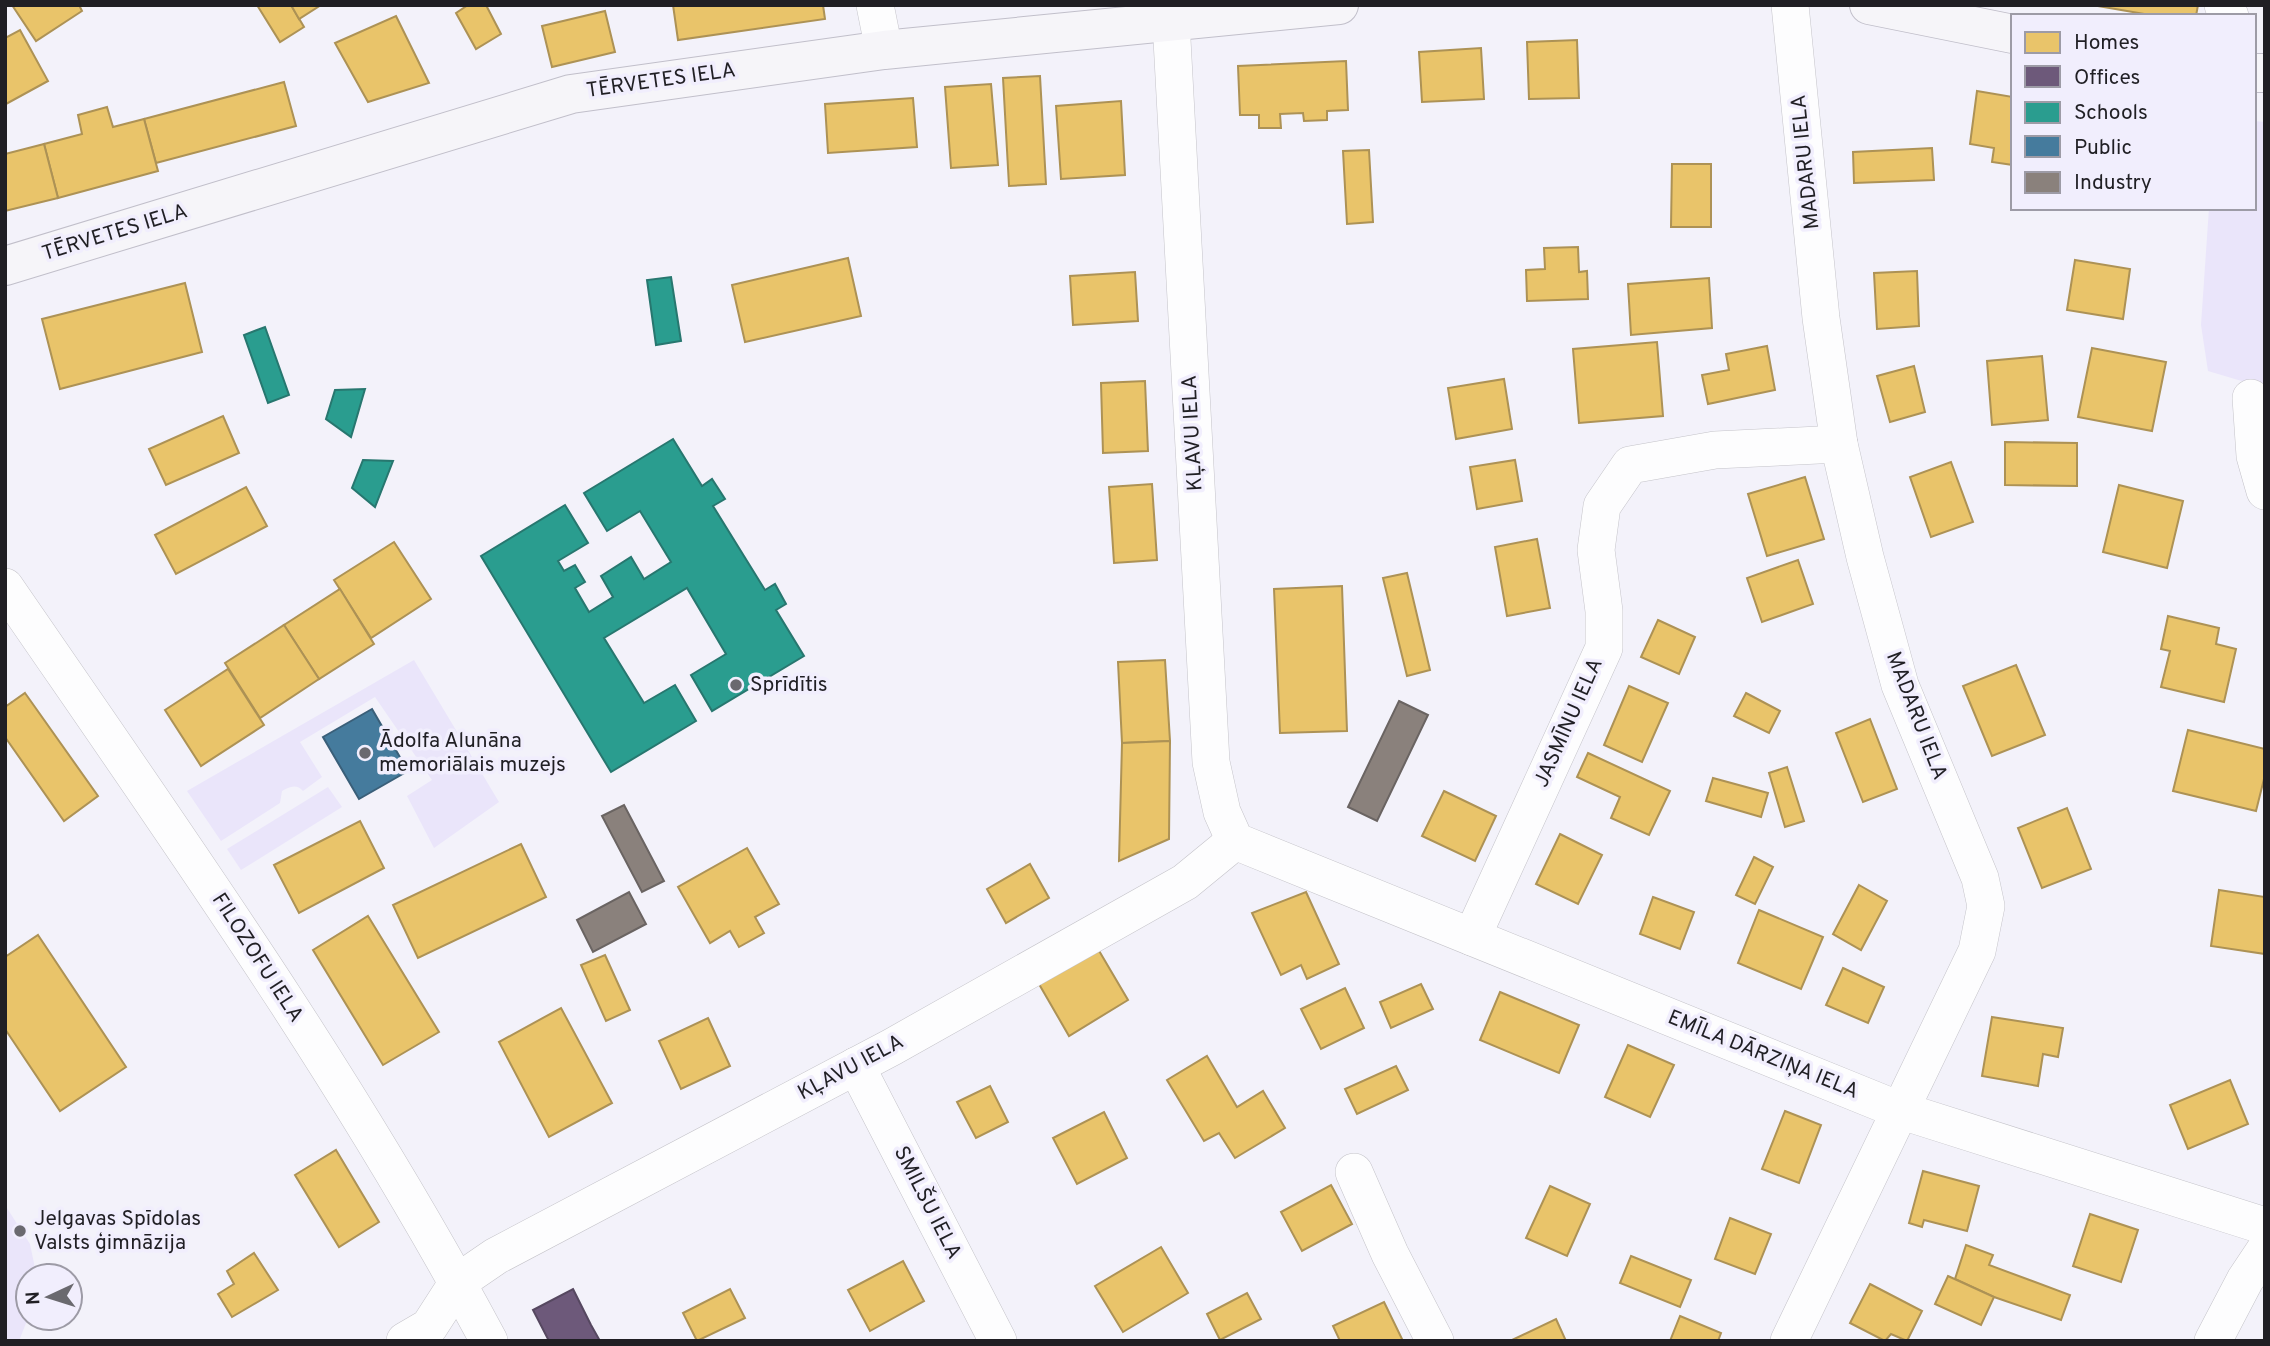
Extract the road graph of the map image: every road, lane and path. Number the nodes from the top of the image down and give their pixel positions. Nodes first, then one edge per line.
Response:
1 (875, 5) edge
2 (1339, 5) edge
3 (1790, 5) edge
4 (1869, 5) edge
5 (1171, 21) junction
6 (2011, 34) edge
7 (884, 50) junction
8 (5, 266) edge
9 (2251, 398) dead end
10 (1839, 444) junction
11 (2265, 491) edge
12 (5, 587) edge
13 (1235, 841) junction
14 (1472, 937) junction
15 (856, 1066) junction
16 (1899, 1110) junction
17 (1354, 1172) dead end
18 (2265, 1226) edge
19 (2265, 1250) edge
20 (458, 1282) junction
21 (405, 1341) edge
22 (489, 1341) edge
23 (998, 1341) edge
24 (1435, 1341) edge
25 (1788, 1341) edge
26 (2213, 1341) edge

1 - 7 street
2 - 5 main road, TĒRVETES IELA
3 - 10 street, MADARU IELA
4 - 6 main road
5 - 7 main road, TĒRVETES IELA
5 - 13 street, KĻAVU IELA
7 - 8 main road, TĒRVETES IELA
9 - 11 street
10 - 14 street, JASMĪNU IELA
10 - 16 street, MADARU IELA
12 - 20 street, FILOZOFU IELA
13 - 14 street, EMĪLA DĀRZIŅA IELA
13 - 15 street, KĻAVU IELA
14 - 16 street, EMĪLA DĀRZIŅA IELA
15 - 20 street, KĻAVU IELA
15 - 23 street, SMILŠU IELA
16 - 18 street, EMĪLA DĀRZIŅA IELA
16 - 25 street, MADARU IELA
17 - 24 street
19 - 26 street
20 - 21 street
20 - 22 street, FILOZOFU IELA

